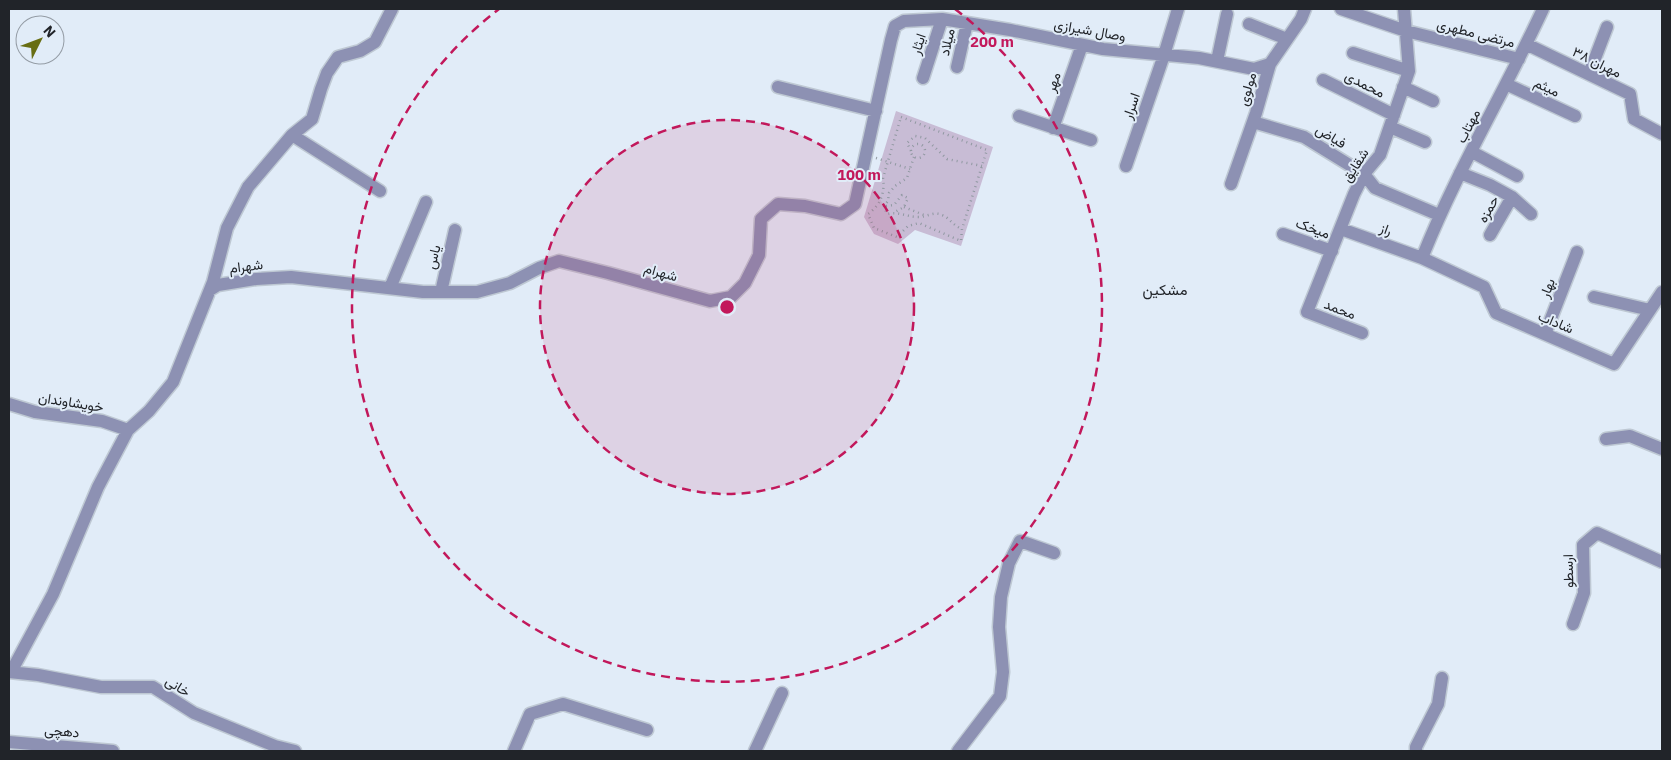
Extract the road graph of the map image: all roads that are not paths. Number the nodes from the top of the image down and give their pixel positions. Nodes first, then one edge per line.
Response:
1 (392, 9) edge
2 (1178, 9) edge
3 (1305, 9) edge
4 (1341, 9) edge
5 (1404, 9) edge
6 (1543, 9) edge
7 (929, 14) edge
8 (1227, 14) dead end
9 (942, 19) junction
10 (904, 21) joint
11 (967, 23) junction
12 (1249, 24) dead end
13 (1607, 27) dead end
14 (1406, 30) junction
15 (1287, 39) junction
16 (1526, 44) junction
17 (1082, 45) junction
18 (1354, 52) dead end
19 (1164, 55) junction
20 (1519, 59) junction
21 (1217, 61) junction
22 (1270, 64) junction
23 (957, 67) dead end
24 (1409, 71) junction
25 (1588, 74) junction
26 (923, 78) dead end
27 (1323, 80) dead end
28 (1506, 84) junction
29 (778, 87) dead end
30 (1403, 87) junction
31 (1433, 100) dead end
32 (876, 111) junction
33 (1019, 116) dead end
34 (1575, 116) dead end
35 (1392, 121) junction
36 (1253, 122) junction
37 (1053, 128) junction
38 (1662, 134) edge
39 (292, 135) junction
40 (1091, 140) dead end
41 (1425, 142) dead end
42 (1472, 152) junction
43 (1126, 166) dead end
44 (1364, 174) junction
45 (1460, 174) junction
46 (1517, 176) dead end
47 (1231, 184) dead end
48 (380, 191) dead end
49 (1512, 197) junction
50 (426, 202) dead end
51 (1531, 214) dead end
52 (1439, 215) junction
53 (1340, 229) junction
54 (455, 230) dead end
55 (1283, 234) dead end
56 (1490, 235) dead end
57 (1332, 251) junction
58 (1577, 252) dead end
59 (1422, 258) junction
60 (390, 288) junction
61 (210, 290) junction
62 (441, 292) junction
63 (1662, 292) edge
64 (1594, 296) dead end
65 (1650, 310) junction
66 (1307, 312) joint
67 (1362, 333) dead end
68 (1545, 334) junction
69 (9, 404) edge
70 (128, 430) junction
71 (1606, 439) dead end
72 (1662, 449) edge
73 (1054, 553) dead end
74 (1662, 562) edge
75 (1573, 624) dead end
76 (10, 672) edge
77 (1442, 678) dead end
78 (782, 693) dead end
79 (647, 730) dead end
80 (9, 742) edge
81 (107, 751) edge
82 (114, 751) edge
83 (295, 751) edge
84 (514, 751) edge
85 (755, 751) edge
86 (958, 751) edge
87 (1416, 751) edge

1 - 39 street
2 - 19 street, اسرار
3 - 15 street, مولوی
4 - 14 street, مرتضی مطهری
5 - 14 street, شقایق
6 - 16 street, مهتاب
7 - 9 street, وصال شیرازی
7 - 10 street, وصال شیرازی
8 - 21 street
9 - 11 street, وصال شیرازی
9 - 26 street, ایثار
10 - 32 street, شهرام
11 - 17 street, وصال شیرازی
11 - 23 street, میلاد
12 - 15 street
13 - 25 street
14 - 20 street, مرتضی مطهری
14 - 24 street, شقایق
15 - 22 street, مولوی
16 - 20 street, مهتاب
16 - 25 street, مهران ۳۸
17 - 19 street, وصال شیرازی
17 - 37 street, مهر
18 - 24 street
19 - 21 street, وصال شیرازی
19 - 43 street, اسرار
20 - 28 street, مهتاب
21 - 22 street, وصال شیرازی
22 - 36 street, مولوی
24 - 30 street, شقایق
25 - 38 street, مهران ۳۸
27 - 35 street, محمدی
28 - 34 street, میثم
28 - 42 street, مهتاب
29 - 32 street
30 - 31 street
30 - 35 street, شقایق
32 - 62 street, شهرام
33 - 37 street
35 - 41 street, محمدی
35 - 44 street, شقایق
36 - 44 street, فیاض
36 - 47 street, مولوی
37 - 40 street
39 - 48 street
39 - 61 street
42 - 45 street, مهتاب
42 - 46 street
44 - 52 street, فیاض
44 - 53 street, شقایق
45 - 49 street
45 - 52 street, مهتاب
49 - 51 street
49 - 56 street, حمزه
50 - 60 street
52 - 59 street, مهتاب
53 - 57 street, شقایق
53 - 59 street, راز
54 - 62 street, یاس
55 - 57 street, میخک
57 - 66 street, شقایق
58 - 68 street, بهار
59 - 68 street, شاداب
60 - 61 street, شهرام
60 - 62 street, شهرام
61 - 70 street
63 - 65 street, شاداب
64 - 65 street
65 - 68 street, شاداب
66 - 67 street, محمد
69 - 70 street, خویشاوندان
70 - 76 street
71 - 72 street
73 - 86 street
74 - 75 street, ارسطو
76 - 83 street, خانی
77 - 87 street
78 - 85 street
79 - 84 street
80 - 81 street, دهچی
81 - 82 street, دهچی

